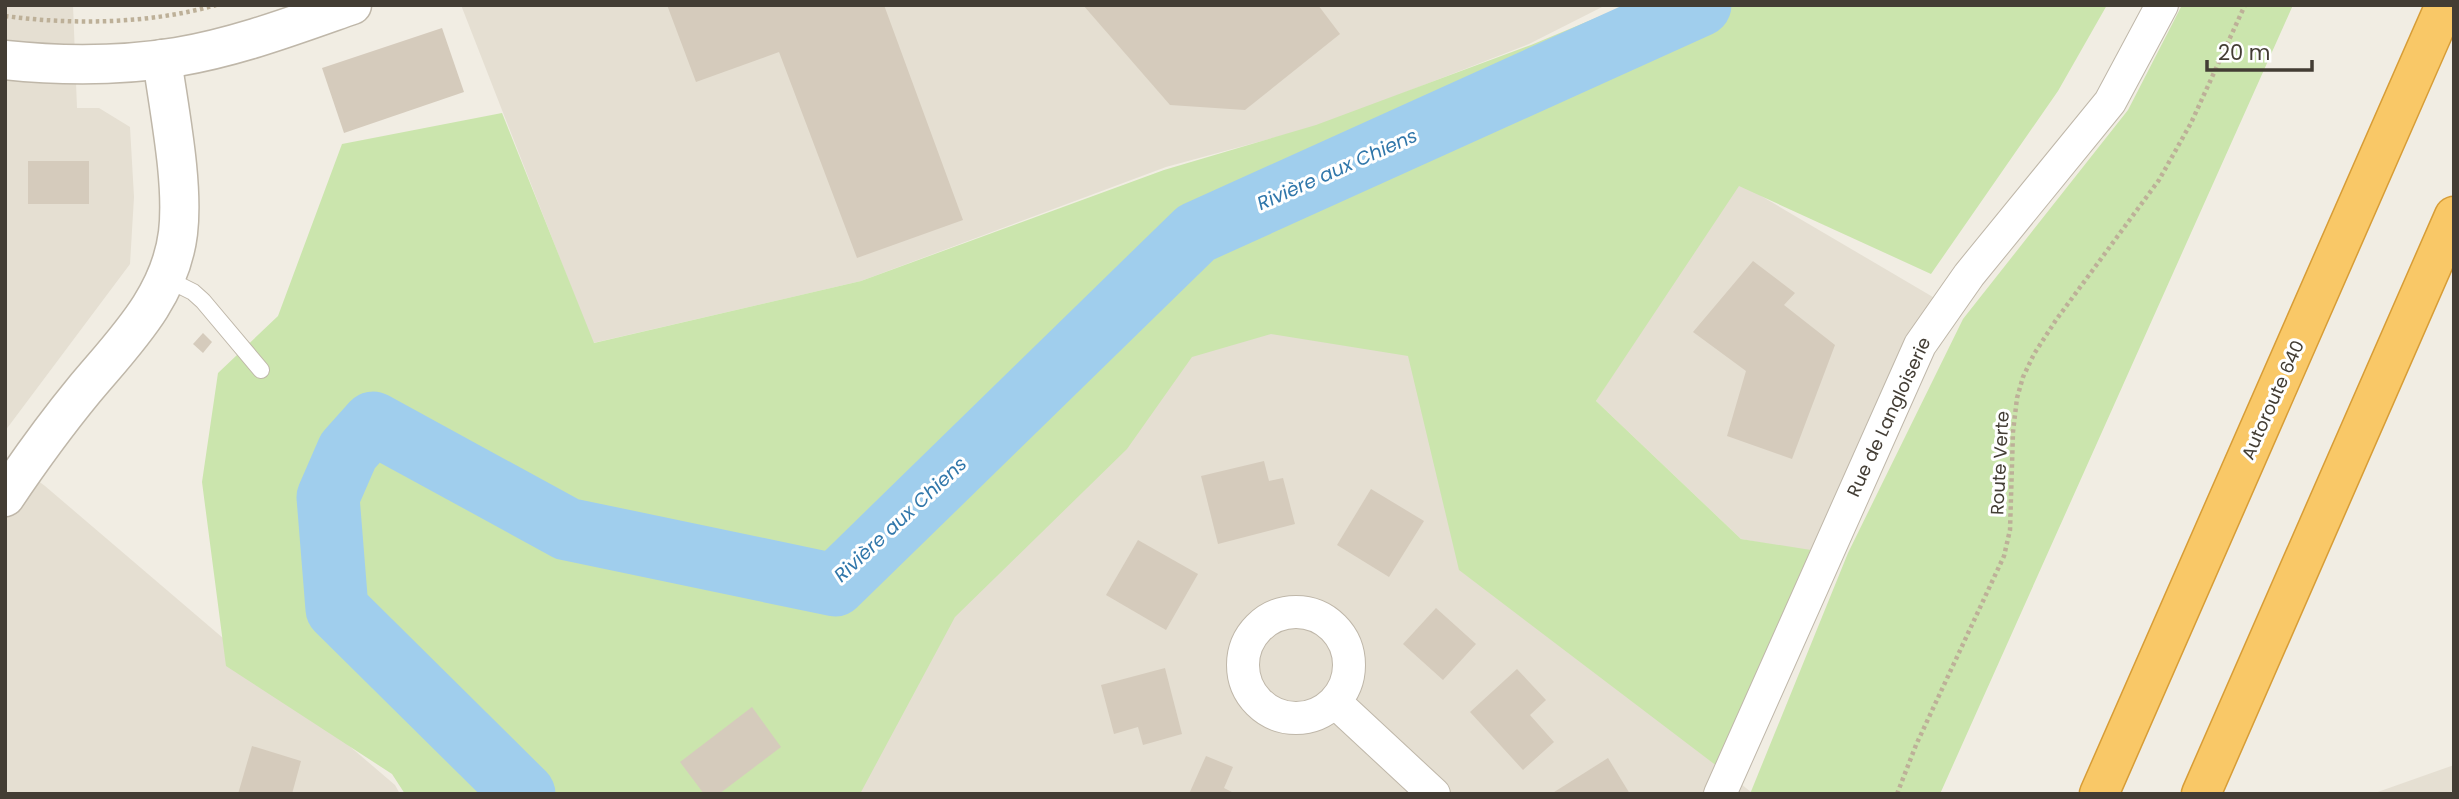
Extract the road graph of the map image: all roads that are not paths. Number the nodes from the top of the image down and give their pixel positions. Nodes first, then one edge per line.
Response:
1 (352, 5) edge
2 (2162, 5) edge
3 (2445, 5) edge
4 (162, 59) junction
5 (5, 60) edge
6 (2454, 216) edge
7 (167, 279) junction
8 (261, 370) dead end
9 (5, 497) edge
10 (1335, 702) dead end
11 (1434, 794) edge
12 (1720, 794) edge
13 (2099, 794) edge
14 (2201, 794) edge

1 - 4 street
2 - 12 street, Rue de Langloiserie
3 - 13 highway, Autoroute 640
4 - 5 street
4 - 7 street
6 - 14 highway
7 - 8 lane
7 - 9 street
10 - 11 street

